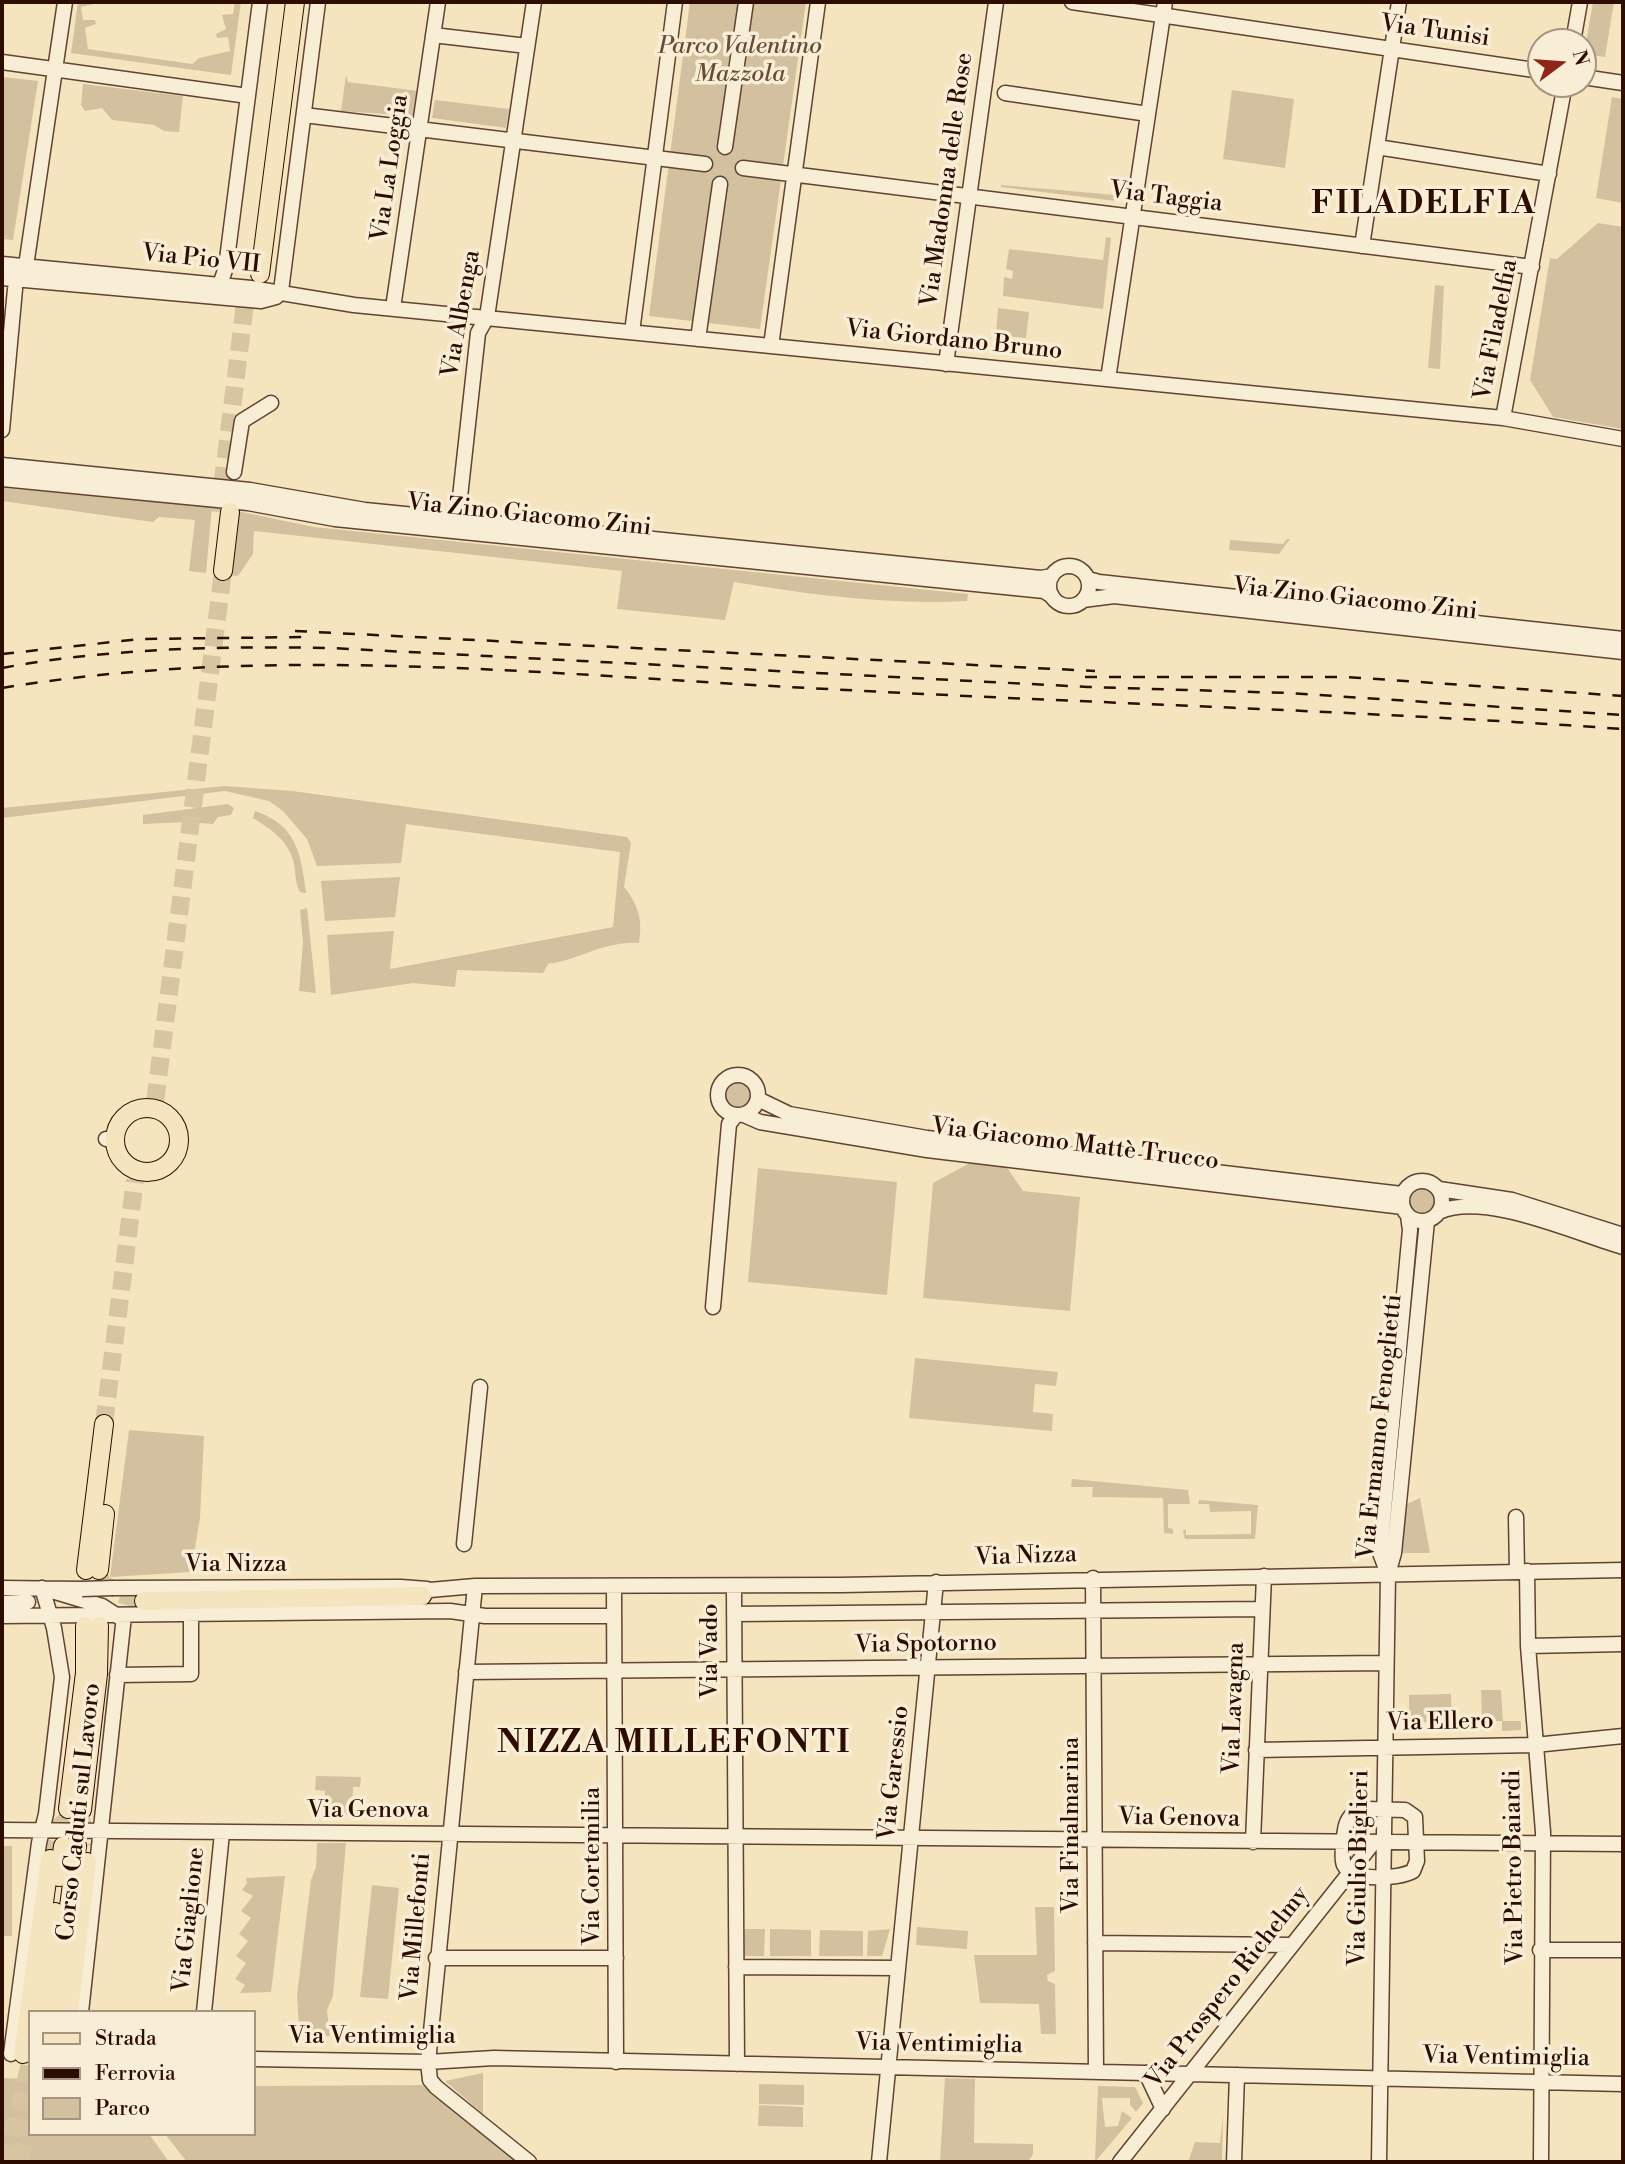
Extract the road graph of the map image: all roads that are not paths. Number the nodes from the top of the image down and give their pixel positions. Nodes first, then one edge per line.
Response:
1 (65, 2) edge
2 (260, 2) edge
3 (283, 2) edge
4 (295, 2) edge
5 (318, 2) edge
6 (438, 2) edge
7 (534, 2) edge
8 (675, 2) edge
9 (746, 2) edge
10 (818, 2) edge
11 (996, 2) edge
12 (1072, 2) edge
13 (1399, 2) edge
14 (1580, 2) edge
15 (1164, 8) edge
16 (1575, 28) edge
17 (433, 34) junction
18 (527, 46) junction
19 (1392, 48) junction
20 (2, 62) edge
21 (55, 69) junction
22 (1527, 69) edge
23 (1597, 79) edge
24 (1623, 83) edge
25 (1005, 93) dead end
26 (248, 96) junction
27 (1562, 98) edge
28 (1148, 114) junction
29 (304, 115) junction
30 (419, 128) junction
31 (513, 140) junction
32 (725, 147) dead end
33 (1377, 147) junction
34 (655, 158) junction
35 (705, 164) dead end
36 (743, 169) dead end
37 (1549, 173) junction
38 (794, 175) junction
39 (720, 184) dead end
40 (969, 197) junction
41 (1132, 217) junction
42 (1362, 246) junction
43 (2, 264) edge
44 (26, 266) junction
45 (1532, 267) junction
46 (2, 278) edge
47 (220, 285) junction
48 (15, 289) dead end
49 (281, 291) junction
50 (393, 308) junction
51 (487, 317) junction
52 (632, 332) junction
53 (698, 339) junction
54 (771, 346) junction
55 (946, 364) junction
56 (1108, 379) junction
57 (271, 403) dead end
58 (1503, 418) junction
59 (2, 430) edge
60 (1623, 439) edge
61 (2, 466) edge
62 (234, 472) dead end
63 (2, 478) edge
64 (460, 497) dead end
65 (224, 512) tunnel mouth
66 (218, 571) tunnel mouth
67 (1052, 576) junction
68 (1088, 579) junction
69 (1052, 596) junction
70 (1083, 600) junction
71 (1623, 639) edge
72 (1623, 652) edge
73 (758, 1099) junction
74 (740, 1115) junction
75 (141, 1176) joint
76 (1439, 1189) junction
77 (1404, 1206) junction
78 (1439, 1212) junction
79 (1427, 1221) junction
80 (1623, 1234) edge
81 (1623, 1247) edge
82 (713, 1307) dead end
83 (480, 1387) dead end
84 (110, 1424) tunnel mouth
85 (1516, 1517) dead end
86 (464, 1544) dead end
87 (92, 1570) dead end
88 (1623, 1570) edge
89 (1522, 1572) junction
90 (1388, 1574) junction
91 (1264, 1576) junction
92 (1093, 1578) junction
93 (936, 1582) junction
94 (475, 1586) junction
95 (614, 1586) junction
96 (2, 1588) edge
97 (42, 1588) junction
98 (734, 1591) dead end
99 (426, 1593) junction
100 (144, 1601) tunnel mouth
101 (28, 1602) dead end
102 (2, 1603) edge
103 (1262, 1609) junction
104 (1093, 1611) junction
105 (399, 1612) junction
106 (934, 1612) junction
107 (191, 1614) junction
108 (472, 1614) junction
109 (734, 1614) junction
110 (2, 1615) edge
111 (614, 1615) junction
112 (51, 1616) junction
113 (122, 1617) junction
114 (92, 1626) dead end
115 (1623, 1644) edge
116 (1528, 1646) junction
117 (1386, 1663) junction
118 (1260, 1664) junction
119 (1094, 1666) junction
120 (929, 1668) junction
121 (733, 1670) junction
122 (614, 1671) junction
123 (466, 1672) junction
124 (117, 1675) junction
125 (1623, 1736) edge
126 (1535, 1745) junction
127 (1385, 1747) junction
128 (1256, 1750) junction
129 (1384, 1809) junction
130 (75, 1810) tunnel mouth
131 (2, 1830) edge
132 (43, 1830) junction
133 (102, 1830) junction
134 (222, 1833) junction
135 (448, 1835) junction
136 (615, 1836) junction
137 (735, 1836) junction
138 (911, 1839) junction
139 (1094, 1840) junction
140 (1253, 1842) junction
141 (1343, 1842) junction
142 (1378, 1842) junction
143 (1418, 1842) junction
144 (1542, 1844) junction
145 (1623, 1844) edge
146 (69, 1849) junction
147 (1349, 1871) junction
148 (1383, 1876) junction
149 (1095, 1943) junction
150 (1291, 1945) junction
151 (1540, 1950) junction
152 (1623, 1950) edge
153 (436, 1958) junction
154 (616, 1958) junction
155 (736, 1967) junction
156 (898, 1968) junction
157 (41, 2010) edge
158 (55, 2010) edge
159 (69, 2010) edge
160 (81, 2010) edge
161 (204, 2010) edge
162 (16, 2054) edge
163 (256, 2059) edge
164 (428, 2062) junction
165 (616, 2062) junction
166 (737, 2064) junction
167 (888, 2067) junction
168 (1096, 2072) junction
169 (1146, 2073) junction
170 (1190, 2074) junction
171 (1237, 2075) junction
172 (1380, 2078) junction
173 (1540, 2082) junction
174 (1623, 2084) edge
175 (1163, 2109) junction
176 (529, 2162) edge
177 (879, 2162) edge
178 (1120, 2162) edge
179 (1234, 2162) edge
180 (1379, 2162) edge
181 (1541, 2162) edge

1 - 21 street
2 - 26 street
3 - 4 main road
5 - 29 street
6 - 17 street, Via La Loggia
7 - 18 street, Via Albenga
8 - 34 street
9 - 32 street
10 - 38 street
11 - 40 street, Via Madonna delle Rose
12 - 15 street, Via Tunisi
13 - 19 street
14 - 16 street
15 - 19 street, Via Tunisi
15 - 28 street
17 - 18 street
17 - 30 street, Via La Loggia
18 - 31 street, Via Albenga
19 - 22 street, Via Tunisi
19 - 33 street
20 - 21 street
21 - 26 street
21 - 44 street
23 - 24 street
25 - 28 street
26 - 47 street
27 - 37 street, Via Filadelfia
28 - 41 street
29 - 30 street
29 - 49 street
30 - 31 street
30 - 50 street, Via La Loggia
31 - 34 street
31 - 51 street, Via Albenga
33 - 37 street
33 - 42 street
34 - 35 street
34 - 52 street
36 - 38 street, Via Taggia
37 - 45 street, Via Filadelfia
38 - 40 street, Via Taggia
38 - 54 street
39 - 53 street
40 - 41 street, Via Taggia
40 - 55 street, Via Madonna delle Rose
41 - 42 street, Via Taggia
41 - 56 street
42 - 45 street, Via Taggia
43 - 44 street, Via Pio VII
44 - 47 street, Via Pio VII
45 - 58 street, Via Filadelfia
46 - 49 street, Via Pio VII
47 - 49 street, Via Pio VII
48 - 59 street
49 - 50 street, Via Giordano Bruno
50 - 51 street, Via Giordano Bruno
51 - 52 street, Via Giordano Bruno
51 - 64 street, Via Albenga
52 - 53 street, Via Giordano Bruno
53 - 54 street, Via Giordano Bruno
54 - 55 street, Via Giordano Bruno
55 - 56 street, Via Giordano Bruno
56 - 58 street, Via Giordano Bruno
57 - 62 street
58 - 60 street, Via Giordano Bruno
61 - 67 street, Via Zino Giacomo Zini
63 - 69 street, Via Zino Giacomo Zini
65 - 66 main road
67 - 68 street
67 - 69 street
68 - 70 street
68 - 71 street, Via Zino Giacomo Zini
69 - 70 street
70 - 72 street, Via Zino Giacomo Zini
73 - 74 street
73 - 74 street
73 - 77 street, Via Giacomo Mattè Trucco
74 - 77 street, Via Giacomo Mattè Trucco
74 - 82 street
75 - 75 main road
76 - 77 street
76 - 78 street
76 - 80 street
77 - 79 street
77 - 90 street, Via Ermanno Fenoglietti
78 - 79 street
78 - 81 street
79 - 90 street, Via Ermanno Fenoglietti
83 - 86 street
84 - 87 main road
85 - 89 street, Via Pietro Baiardi
88 - 89 street, Via Nizza
89 - 90 street, Via Nizza
89 - 116 street, Via Pietro Baiardi
90 - 91 street, Via Nizza
90 - 117 street, Via Giulio Biglieri
91 - 92 street, Via Nizza
91 - 103 street, Via Lavagna
92 - 93 street, Via Nizza
92 - 104 street, Via Finalmarina
93 - 95 street, Via Nizza
93 - 106 street, Via Garessio
94 - 95 street, Via Nizza
94 - 99 street, Via Nizza
94 - 108 street, Via Millefonti
95 - 111 street, Via Cortemilia
96 - 97 street, Via Nizza
97 - 99 street, Via Nizza, bridge
97 - 112 street, Corso Caduti sul Lavoro
97 - 113 street, Via Nizza
98 - 109 street, Via Vado
99 - 100 main road
99 - 105 street, Via Nizza
101 - 102 street
103 - 104 street
103 - 118 street, Via Lavagna
104 - 106 street
104 - 119 street, Via Finalmarina
105 - 107 street, Via Nizza
105 - 108 street, Via Nizza
106 - 109 street
106 - 120 street, Via Garessio
107 - 113 street, Via Nizza
107 - 124 street
108 - 111 street, Via Nizza
108 - 123 street, Via Millefonti
109 - 121 street, Via Vado
110 - 112 street, Via Nizza
111 - 122 street, Via Cortemilia
112 - 113 street, Via Nizza
112 - 132 street, Corso Caduti sul Lavoro
113 - 124 street, Corso Caduti sul Lavoro
114 - 130 main road
115 - 116 street
116 - 126 street, Via Pietro Baiardi
117 - 118 street, Via Spotorno
117 - 127 street, Via Giulio Biglieri
118 - 119 street, Via Spotorno
118 - 128 street, Via Lavagna
119 - 120 street, Via Spotorno
119 - 139 street, Via Finalmarina
120 - 121 street, Via Spotorno
120 - 138 street, Via Garessio
121 - 122 street, Via Spotorno
121 - 137 street, Via Vado
122 - 123 street, Via Spotorno
122 - 136 street, Via Cortemilia
123 - 135 street, Via Millefonti
124 - 133 street, Corso Caduti sul Lavoro
125 - 126 street, Via Ellero
126 - 127 street, Via Ellero
126 - 144 street, Via Pietro Baiardi
127 - 128 street, Via Ellero
127 - 129 street, Via Giulio Biglieri
128 - 140 street, Via Lavagna
129 - 141 street
129 - 142 street, Via Giulio Biglieri
129 - 143 street
131 - 132 street, Via Genova
132 - 133 street, Via Genova
132 - 162 street, Corso Caduti sul Lavoro
133 - 134 street, Via Genova
133 - 160 street, Corso Caduti sul Lavoro
134 - 135 street, Via Genova
134 - 161 street, Via Giaglione
135 - 136 street, Via Genova
135 - 153 street, Via Millefonti
136 - 137 street, Via Genova
136 - 154 street, Via Cortemilia
137 - 138 street, Via Genova
137 - 155 street
138 - 139 street, Via Genova
138 - 156 street, Via Garessio
139 - 140 street, Via Genova
139 - 149 street, Via Finalmarina
140 - 141 street, Via Genova
141 - 142 street, Via Genova
141 - 147 street
142 - 143 street, Via Genova
142 - 147 street, Via Prospero Richelmy
142 - 148 street, Via Giulio Biglieri
143 - 144 street, Via Genova
143 - 148 street
144 - 145 street, Via Genova
144 - 151 street, Via Pietro Baiardi
146 - 157 main road
146 - 158 main road
146 - 159 main road
146 - 162 main road
147 - 148 street
147 - 150 street, Via Prospero Richelmy
148 - 172 street, Via Giulio Biglieri
149 - 150 street
149 - 168 street, Via Finalmarina
150 - 170 street, Via Prospero Richelmy
151 - 152 street
151 - 173 street, Via Pietro Baiardi
153 - 154 street
153 - 164 street, Via Millefonti
154 - 165 street, Via Cortemilia
155 - 156 street
155 - 166 street
156 - 167 street, Via Garessio
163 - 164 street, Via Ventimiglia
164 - 165 street, Via Ventimiglia
164 - 176 street, Via Millefonti
165 - 166 street, Via Ventimiglia
166 - 167 street, Via Ventimiglia
167 - 168 street, Via Ventimiglia
167 - 177 street, Via Garessio
168 - 169 street, Via Ventimiglia
169 - 170 street, Via Ventimiglia
169 - 175 street
170 - 171 street, Via Ventimiglia
170 - 175 street, Via Prospero Richelmy
171 - 172 street, Via Ventimiglia
171 - 179 street
172 - 173 street, Via Ventimiglia
172 - 180 street, Via Giulio Biglieri
173 - 174 street, Via Ventimiglia
173 - 181 street, Via Pietro Baiardi
175 - 178 street, Via Prospero Richelmy

